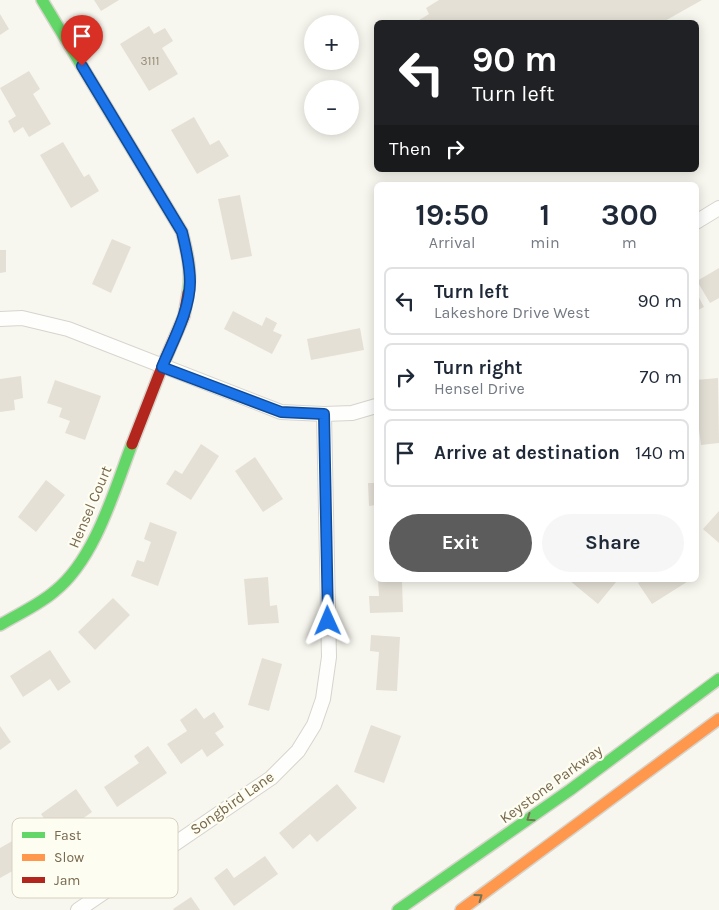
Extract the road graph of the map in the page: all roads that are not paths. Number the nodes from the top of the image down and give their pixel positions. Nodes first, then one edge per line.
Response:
1 (42, 0) edge
2 (719, 208) edge
3 (699, 220) edge
4 (0, 319) edge
5 (162, 367) junction
6 (374, 407) edge
7 (324, 414) junction
8 (0, 625) edge
9 (719, 667) edge
10 (719, 680) edge
11 (719, 719) edge
12 (719, 728) edge
13 (570, 790) junction
14 (589, 815) junction
15 (178, 841) edge
16 (95, 898) edge
17 (78, 910) edge
18 (398, 910) edge
19 (461, 910) edge

1 - 5 main road, Hensel Court
2 - 3 street
4 - 5 street
5 - 7 street
5 - 8 main road, Hensel Court
6 - 7 street
7 - 15 street, Songbird Lane
9 - 13 main road
10 - 13 main road, Keystone Parkway
11 - 14 main road
12 - 14 main road
13 -> 18 main road, Keystone Parkway
19 -> 14 main road
16 - 17 street, Songbird Lane

